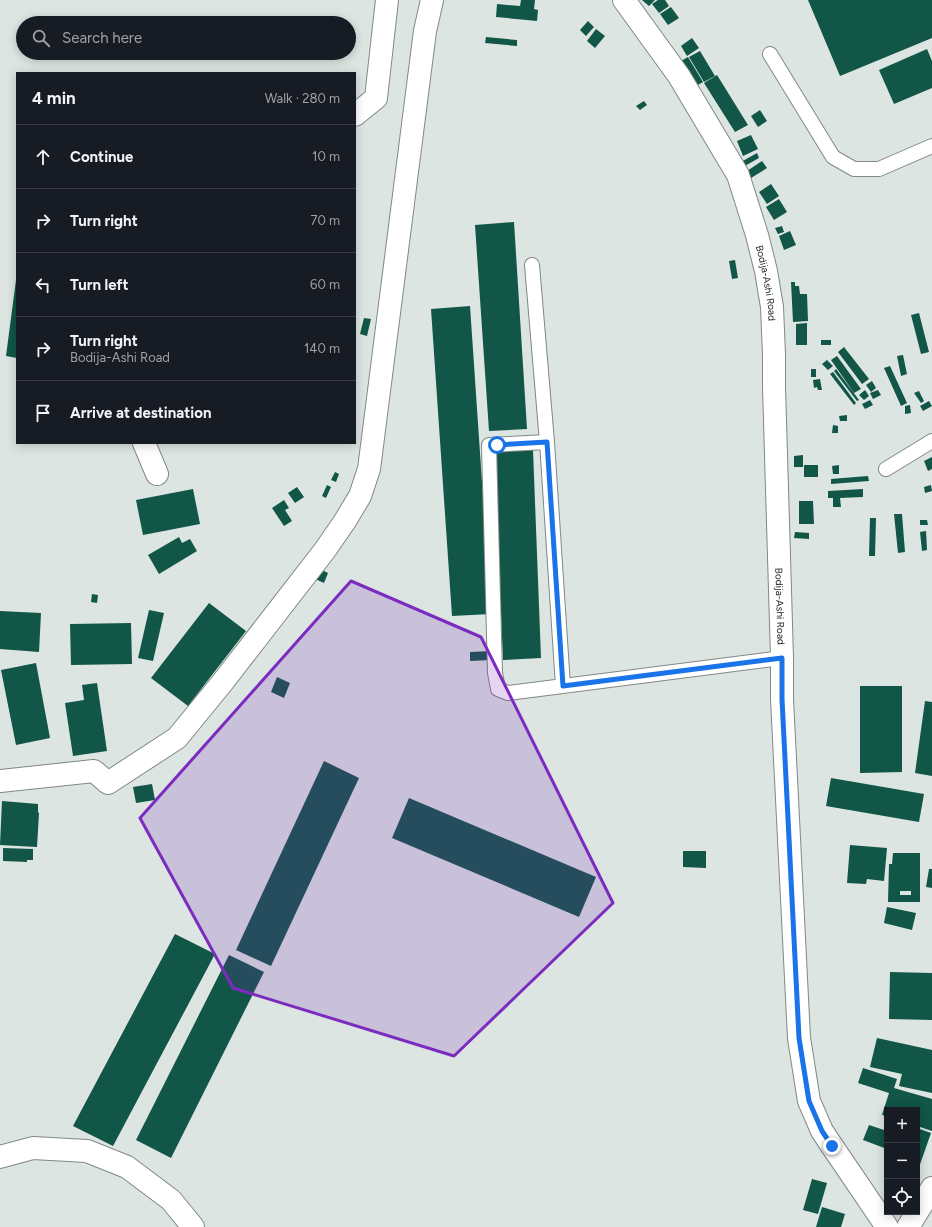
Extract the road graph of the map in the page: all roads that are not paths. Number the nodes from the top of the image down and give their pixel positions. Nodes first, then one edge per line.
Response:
1 (387, 0) edge
2 (432, 0) edge
3 (624, 0) edge
4 (770, 54) dead end
5 (356, 114) edge
6 (932, 146) edge
7 (532, 265) dead end
8 (547, 442) junction
9 (932, 442) edge
10 (144, 444) edge
11 (886, 469) dead end
12 (157, 474) dead end
13 (782, 658) junction
14 (563, 686) junction
15 (0, 781) edge
16 (0, 1157) edge
17 (932, 1188) edge
18 (194, 1227) edge
19 (887, 1227) edge
20 (908, 1227) edge

1 - 5 street
2 - 15 street
3 - 13 street, Bodija-Ashi Road
4 - 6 lane
7 - 8 lane
8 - 14 lane
8 - 14 lane
9 - 11 lane
10 - 12 street
13 - 14 lane
13 - 19 street, Bodija-Ashi Road
16 - 18 street
17 - 20 street

